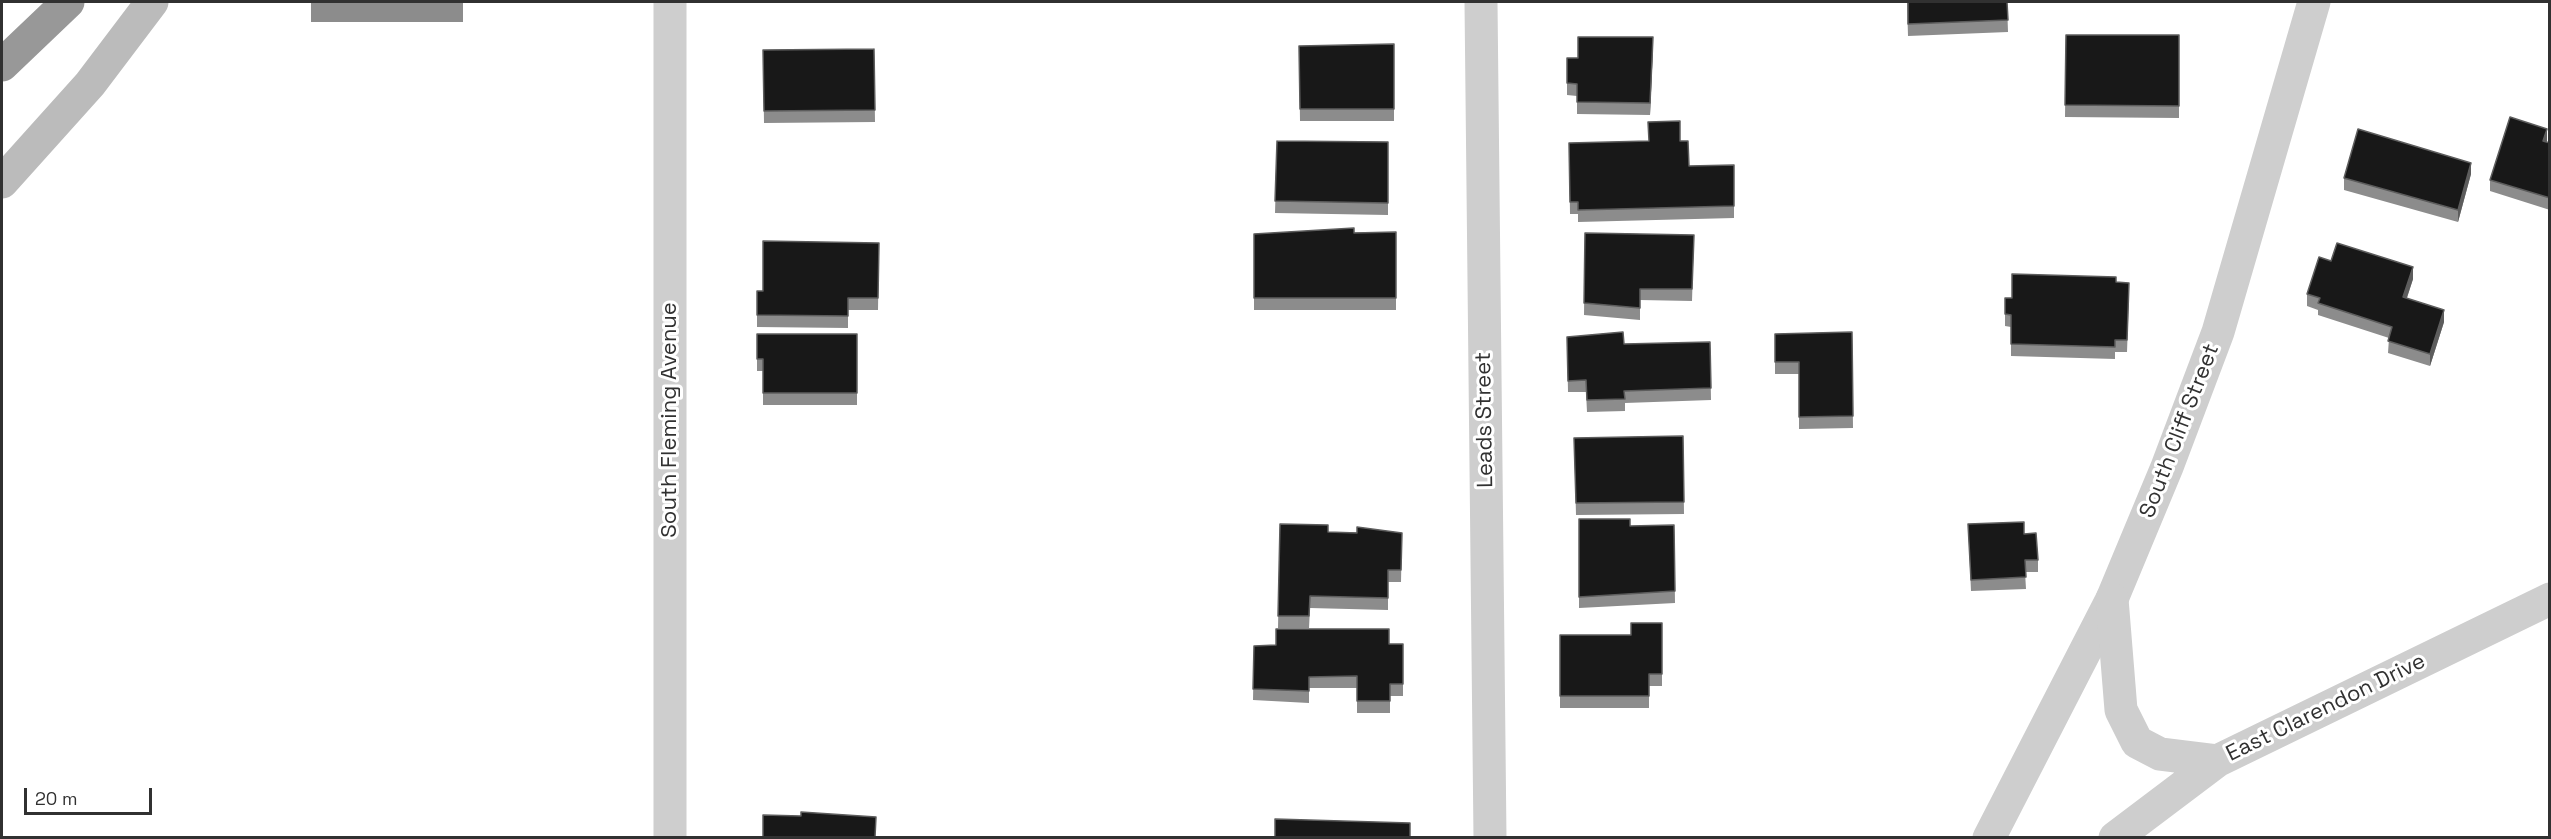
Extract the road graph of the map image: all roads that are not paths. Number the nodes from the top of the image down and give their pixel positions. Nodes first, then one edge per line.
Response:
1 (68, 2) edge
2 (152, 2) edge
3 (670, 2) edge
4 (1481, 2) edge
5 (2314, 2) edge
6 (2, 65) edge
7 (2, 182) edge
8 (2112, 598) junction
9 (2550, 599) edge
10 (2217, 761) junction
11 (670, 837) edge
12 (1490, 837) edge
13 (1989, 837) edge
14 (2115, 837) edge

1 - 6 highway
2 - 7 main road
3 - 11 street, South Fleming Avenue
4 - 12 street, Leads Street
5 - 8 street, South Cliff Street
8 - 10 street
8 - 13 street, South Cliff Street
9 - 10 street, East Clarendon Drive
10 - 14 street, East Clarendon Drive

